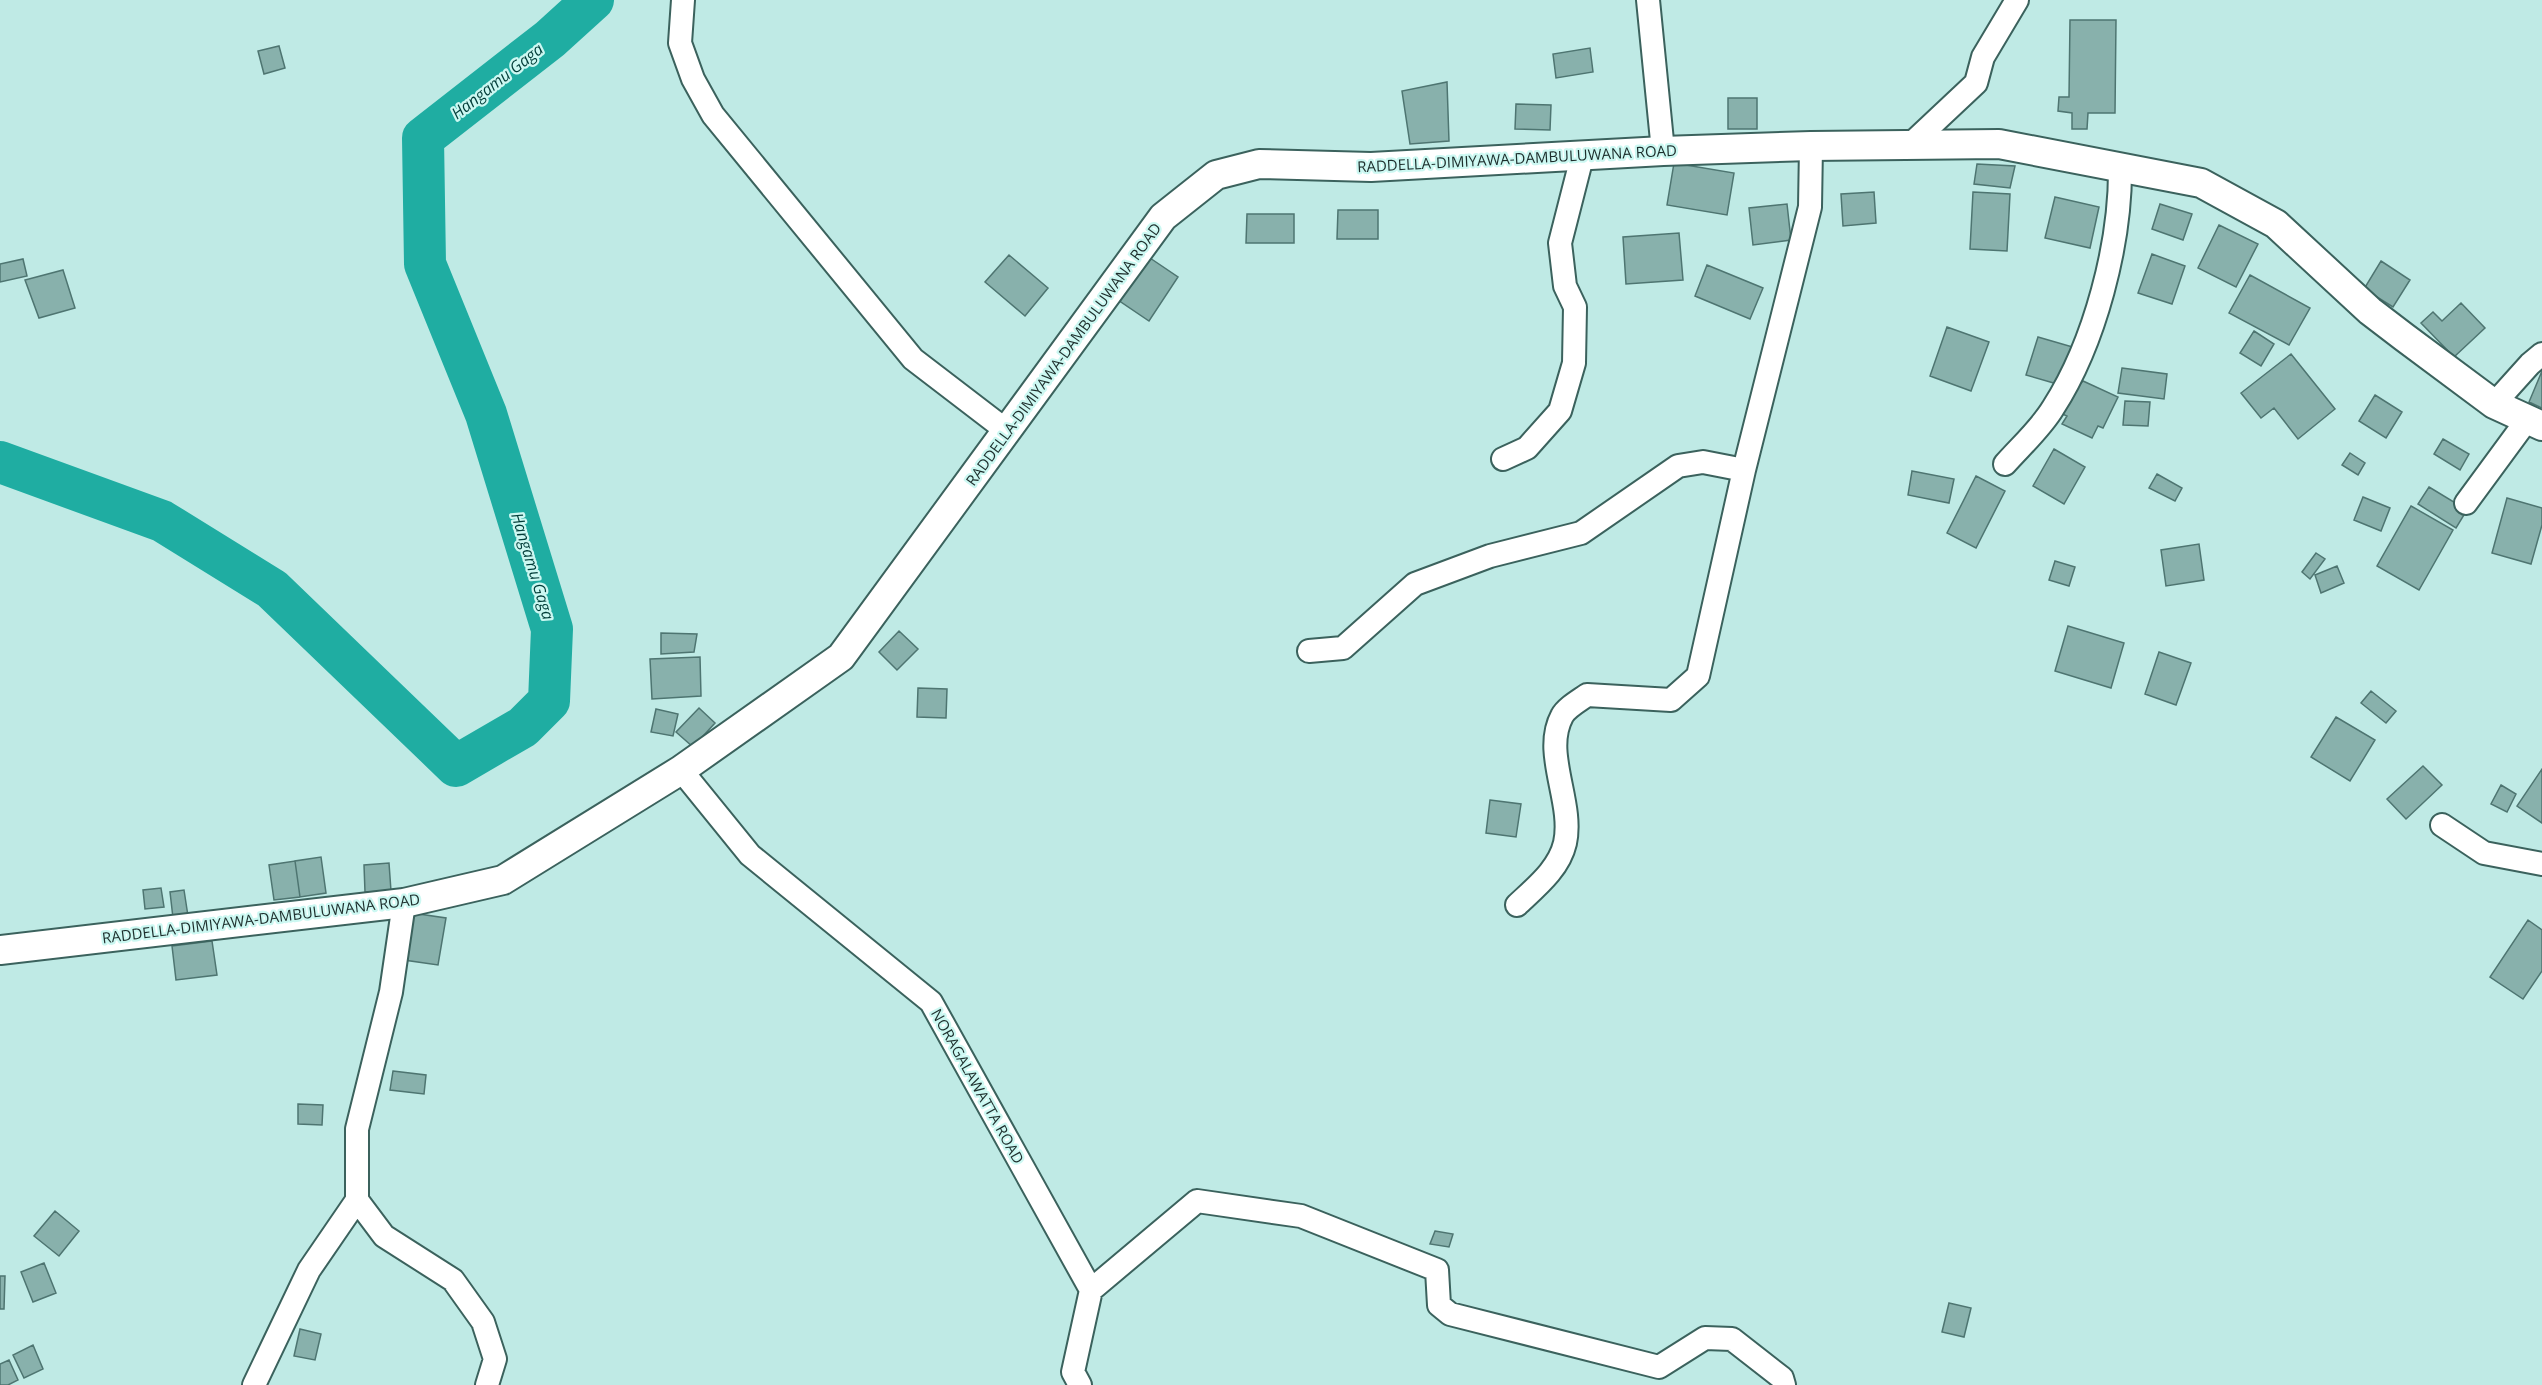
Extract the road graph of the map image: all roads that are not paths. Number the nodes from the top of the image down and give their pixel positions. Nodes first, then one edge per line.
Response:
1 (683, 0) edge
2 (1648, 0) edge
3 (2017, 0) edge
4 (1910, 145) junction
5 (1811, 146) junction
6 (1663, 151) junction
7 (1582, 157) junction
8 (2120, 166) junction
9 (2542, 354) edge
10 (2494, 404) junction
11 (2534, 423) edge
12 (1007, 431) junction
13 (1503, 459) dead end
14 (2005, 464) dead end
15 (1744, 470) junction
16 (2466, 503) dead end
17 (1310, 651) dead end
18 (681, 770) junction
19 (2442, 825) dead end
20 (2542, 864) edge
21 (404, 903) junction
22 (1518, 904) dead end
23 (0, 950) edge
24 (357, 1200) junction
25 (1091, 1290) junction
26 (254, 1385) edge
27 (487, 1385) edge
28 (1080, 1385) edge
29 (1784, 1385) edge

1 - 12 street
2 - 6 street
3 - 4 street
4 - 5 street, RADDELLA-DIMIYAWA-DAMBULUWANA ROAD
4 - 8 street, RADDELLA-DIMIYAWA-DAMBULUWANA ROAD
5 - 6 street, RADDELLA-DIMIYAWA-DAMBULUWANA ROAD
5 - 15 street
6 - 7 street, RADDELLA-DIMIYAWA-DAMBULUWANA ROAD
7 - 12 street, RADDELLA-DIMIYAWA-DAMBULUWANA ROAD
7 - 13 street
8 - 10 street, RADDELLA-DIMIYAWA-DAMBULUWANA ROAD
8 - 14 street
9 - 10 street
10 - 11 street, RADDELLA-DIMIYAWA-DAMBULUWANA ROAD
11 - 16 street
12 - 18 street, RADDELLA-DIMIYAWA-DAMBULUWANA ROAD
15 - 17 street
15 - 22 street
18 - 21 street, RADDELLA-DIMIYAWA-DAMBULUWANA ROAD
18 - 25 street, NORAGALAWATTA ROAD
19 - 20 street
21 - 23 street, RADDELLA-DIMIYAWA-DAMBULUWANA ROAD
21 - 24 street
24 - 26 street
24 - 27 street
25 - 28 street
25 - 29 street

